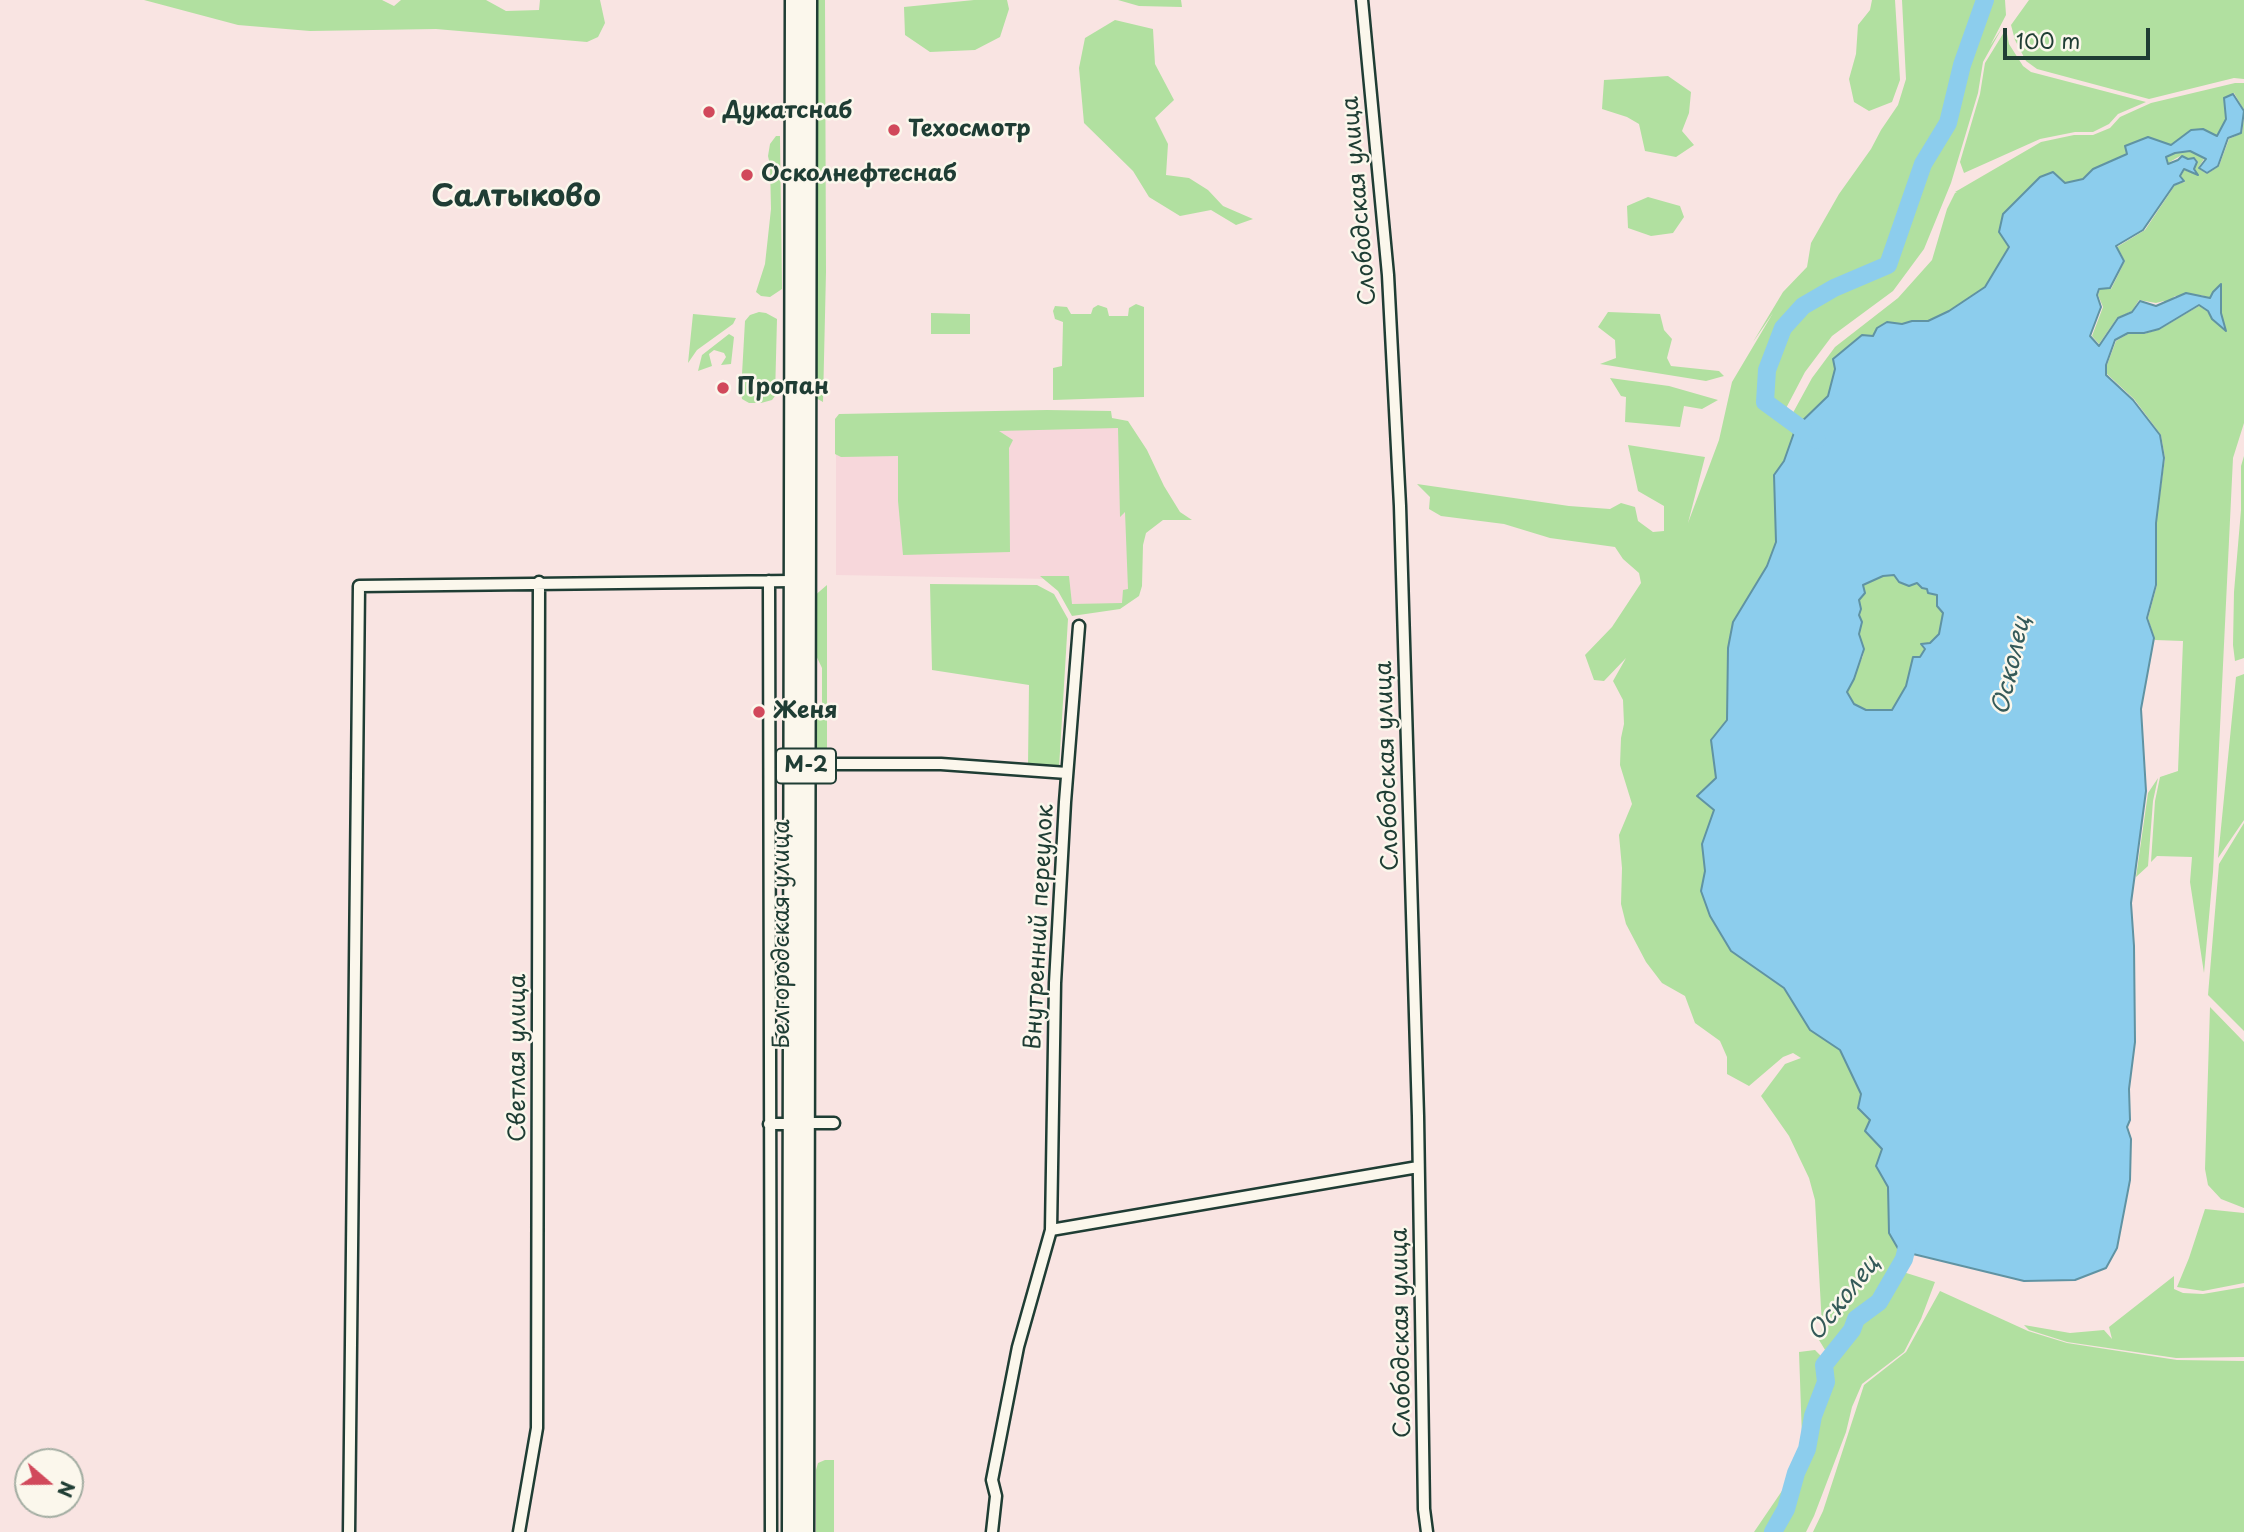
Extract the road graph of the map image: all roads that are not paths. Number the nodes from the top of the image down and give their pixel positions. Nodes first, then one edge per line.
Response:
1 (794, 0) edge
2 (808, 0) edge
3 (1362, 0) edge
4 (769, 581) junction
5 (792, 581) junction
6 (539, 582) junction
7 (1079, 626) dead end
8 (1068, 773) junction
9 (806, 774) junction
10 (834, 1123) dead end
11 (769, 1124) junction
12 (798, 1124) junction
13 (1418, 1167) junction
14 (1051, 1230) junction
15 (349, 1532) edge
16 (519, 1532) edge
17 (771, 1532) edge
18 (791, 1532) edge
19 (805, 1532) edge
20 (992, 1532) edge
21 (1427, 1532) edge

1 - 5 main road, Белгородская улица / М-2
2 - 9 main road, Белгородская улица / М-2
3 - 13 street, Слободская улица
4 - 5 street
4 - 6 street
4 - 11 street
5 - 12 main road, Белгородская улица / М-2
6 - 15 street
6 - 16 street, Светлая улица
7 - 8 street, Внутренний переулок
8 - 9 street
8 - 14 street, Внутренний переулок
9 - 12 main road, Белгородская улица / М-2
10 - 12 street
11 - 12 street
11 - 17 street
12 - 18 main road, Белгородская улица / М-2
12 - 19 main road, Белгородская улица / М-2
13 - 14 street
13 - 21 street, Слободская улица
14 - 20 street, Внутренний переулок

